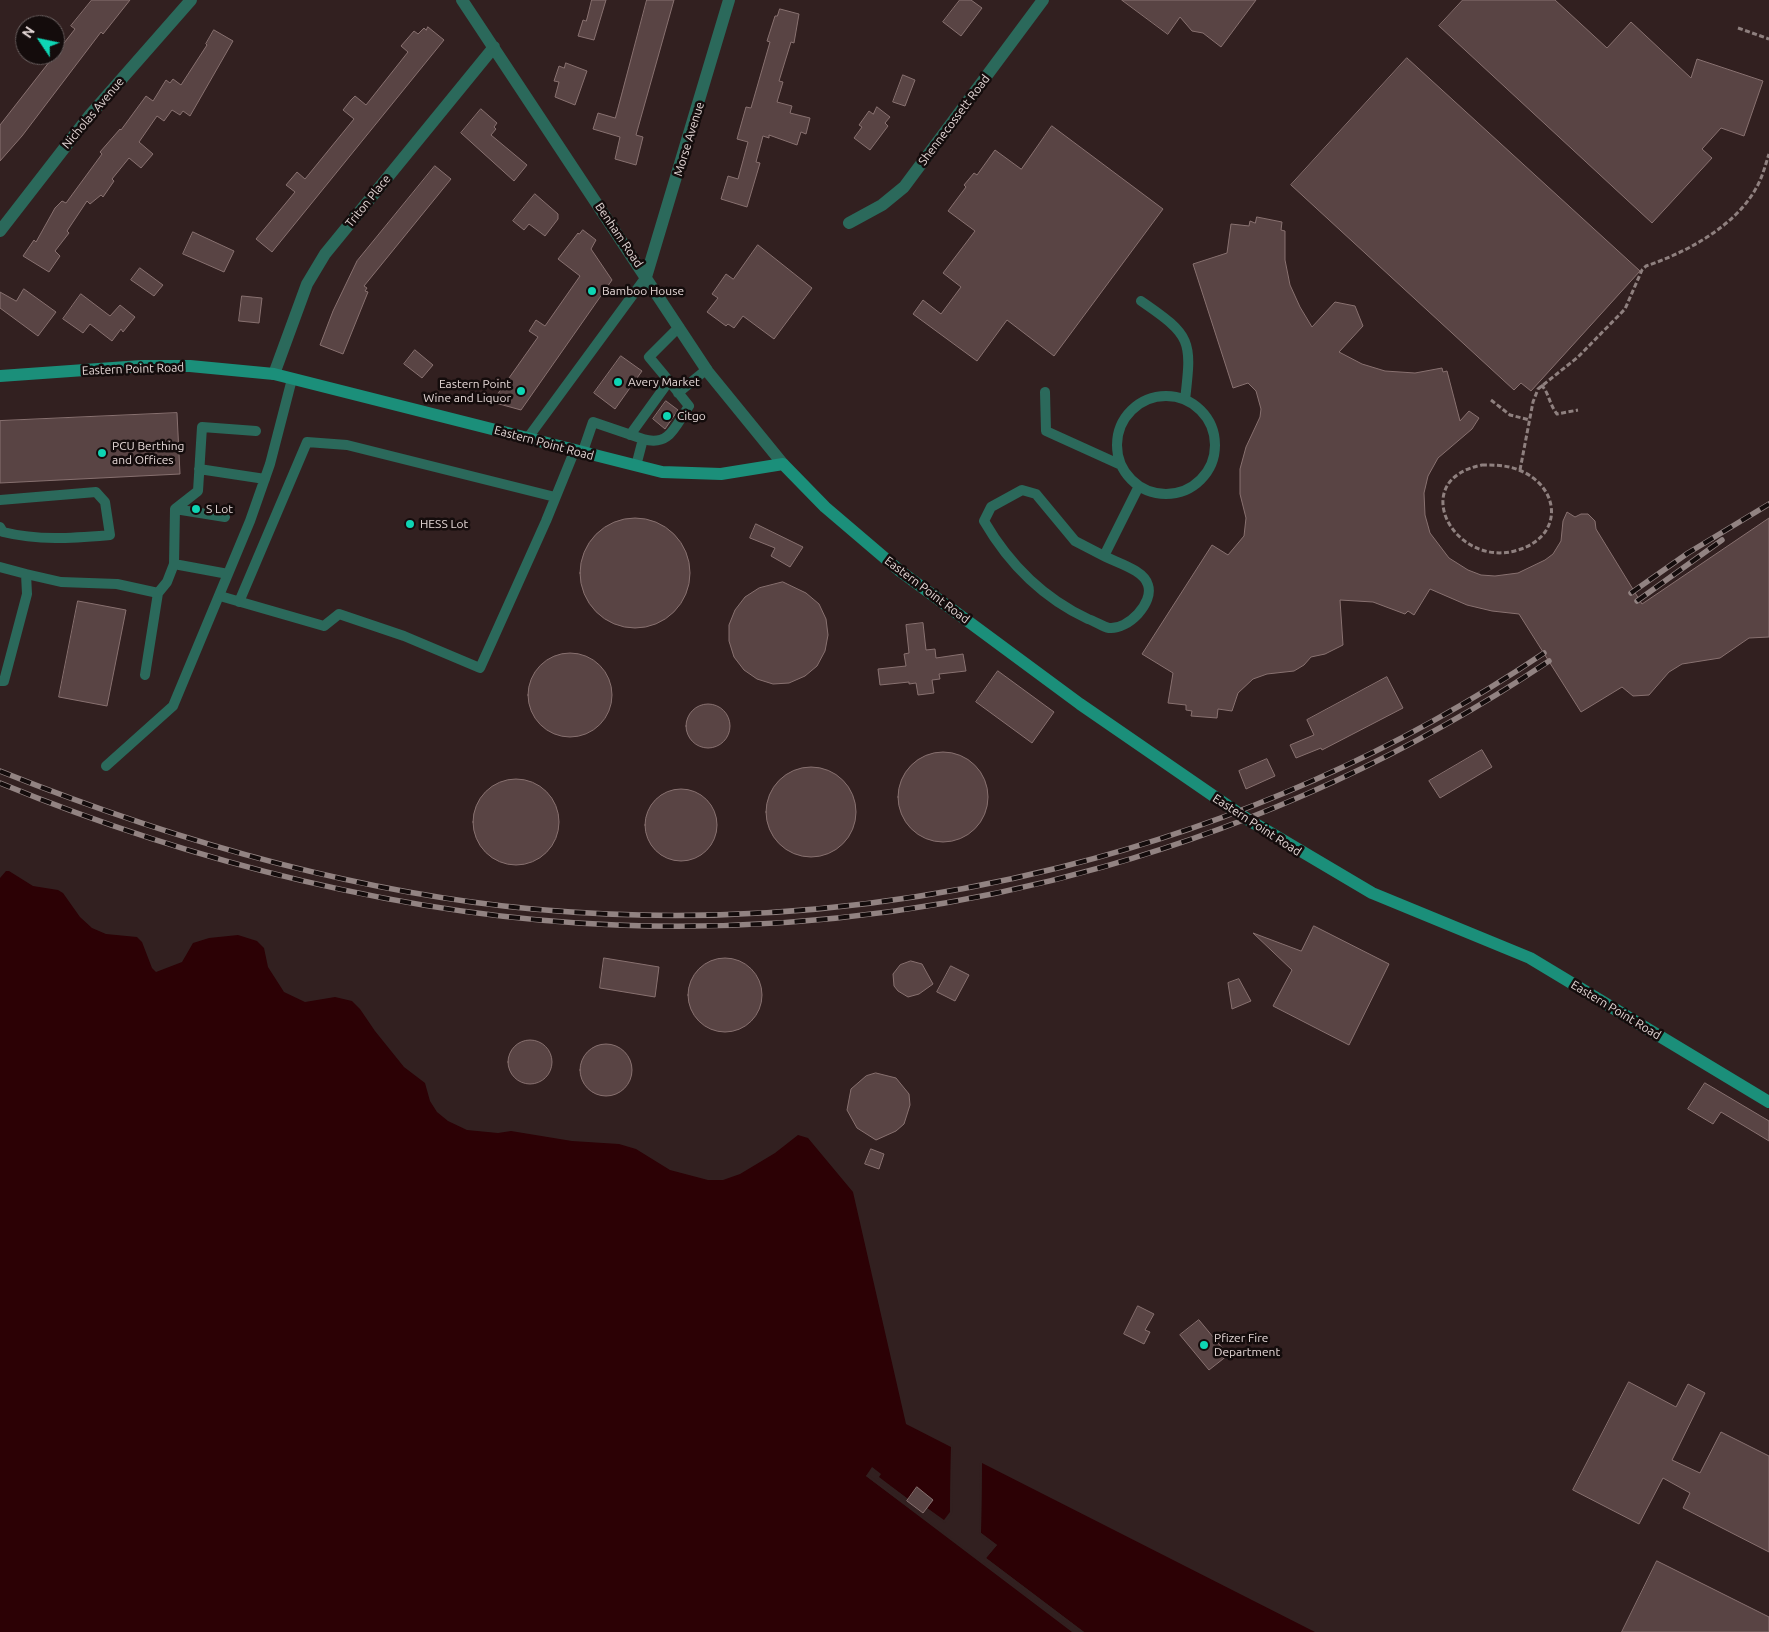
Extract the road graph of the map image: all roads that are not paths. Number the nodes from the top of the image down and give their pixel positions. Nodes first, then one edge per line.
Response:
1 (191, 0) edge
2 (462, 0) edge
3 (729, 0) edge
4 (1043, 0) edge
5 (494, 47) junction
6 (849, 223) dead end
7 (0, 231) edge
8 (646, 277) junction
9 (1141, 301) dead end
10 (679, 327) junction
11 (707, 369) junction
12 (274, 374) junction
13 (0, 376) edge
14 (292, 379) junction
15 (669, 381) junction
16 (1045, 392) dead end
17 (678, 393) junction
18 (1185, 400) junction
19 (256, 430) dead end
20 (630, 435) junction
21 (527, 439) junction
22 (643, 439) junction
23 (578, 452) junction
24 (783, 464) junction
25 (1121, 465) junction
26 (636, 466) junction
27 (199, 469) junction
28 (265, 478) junction
29 (1139, 486) junction
30 (556, 497) junction
31 (0, 500) edge
32 (175, 509) junction
33 (225, 517) dead end
34 (0, 527) edge
35 (1104, 556) junction
36 (174, 564) junction
37 (0, 566) edge
38 (26, 574) junction
39 (228, 574) junction
40 (158, 594) junction
41 (220, 596) junction
42 (239, 602) junction
43 (145, 675) dead end
44 (0, 680) edge
45 (106, 766) dead end
46 (1769, 1102) edge

1 - 7 street, Nicholas Avenue
2 - 5 street, Benham Road
3 - 8 street, Morse Avenue
4 - 6 street, Shennecossett Road
5 - 8 street, Benham Road
5 - 12 street, Triton Place
8 - 10 street, Benham Road
8 - 21 lane
9 - 18 lane
10 - 11 street, Benham Road
10 - 15 lane
11 - 17 lane
11 - 24 street, Benham Road
12 - 13 main road, Eastern Point Road
12 - 14 main road, Eastern Point Road
14 - 21 main road, Eastern Point Road
14 - 28 lane
15 - 17 lane
15 - 20 lane
16 - 25 lane
17 - 22 lane
18 - 25 lane
18 - 29 lane
19 - 27 lane
20 - 22 lane
20 - 23 lane
21 - 23 main road, Eastern Point Road
22 - 26 lane
23 - 26 main road, Eastern Point Road
23 - 30 lane
24 - 26 main road, Eastern Point Road
24 - 46 main road, Eastern Point Road
25 - 29 lane
27 - 28 lane
27 - 32 lane
28 - 39 lane
29 - 35 lane
30 - 42 lane
30 - 42 lane
31 - 34 lane
32 - 33 lane
32 - 36 lane
35 - 35 lane
36 - 39 lane
36 - 40 lane
37 - 38 lane
38 - 40 lane
38 - 44 lane
39 - 41 lane
40 - 43 lane
41 - 42 lane
41 - 45 lane

